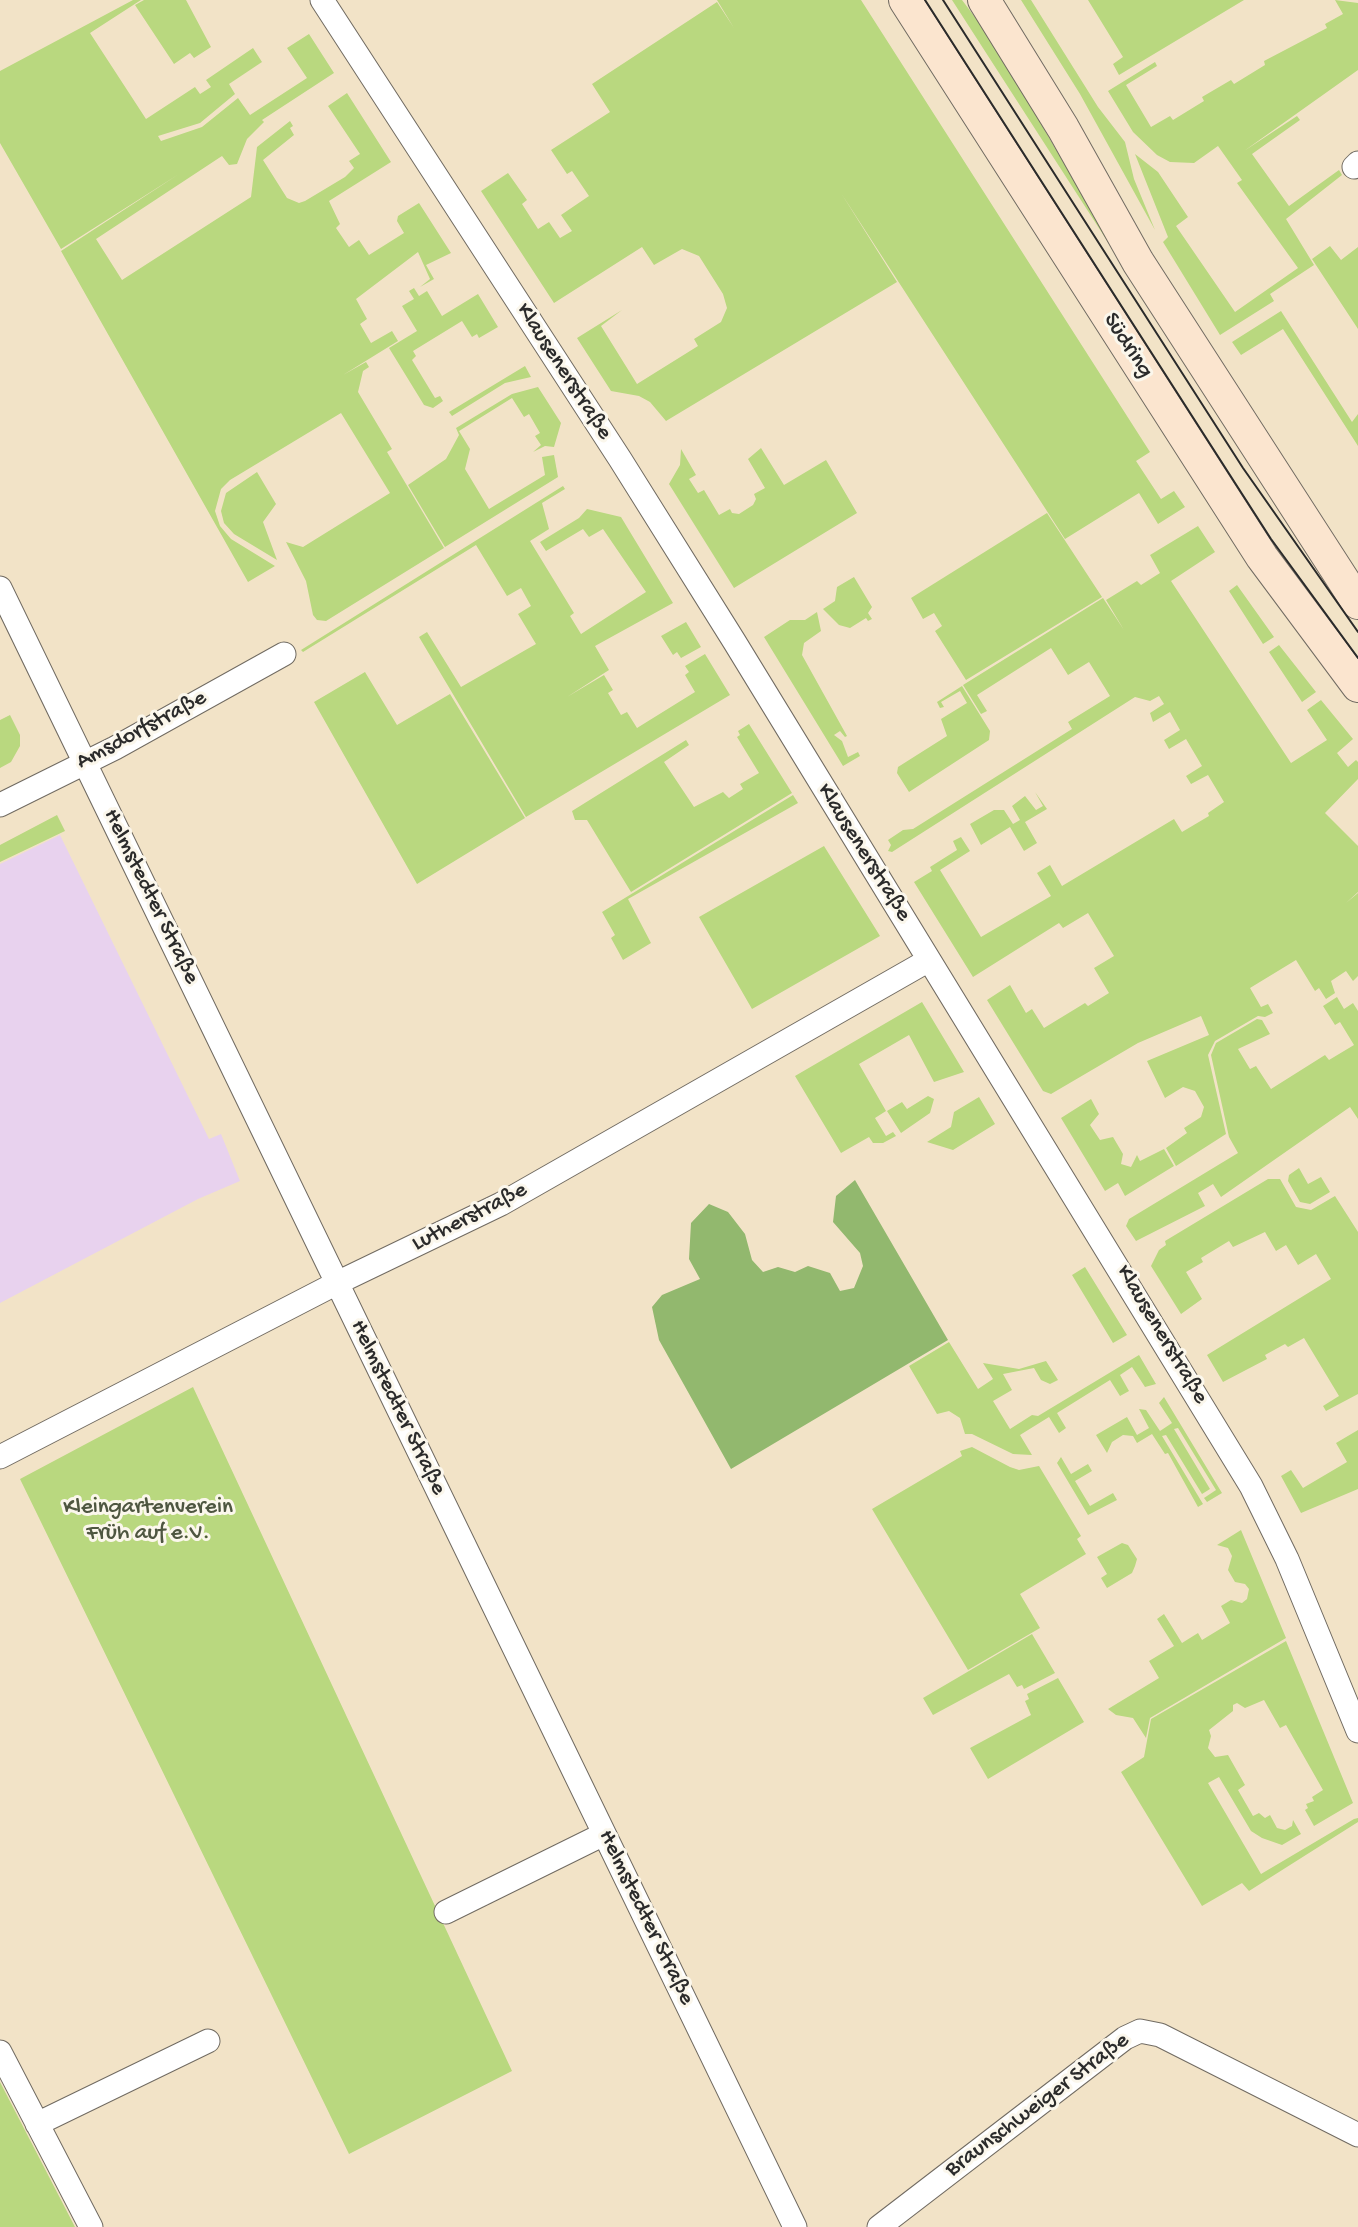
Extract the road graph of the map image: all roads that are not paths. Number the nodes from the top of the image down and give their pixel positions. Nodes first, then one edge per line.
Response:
1 (322, 0) edge
2 (905, 0) edge
3 (985, 0) edge
4 (0, 588) edge
5 (1358, 603) edge
6 (284, 654) dead end
7 (1358, 686) edge
8 (85, 761) junction
9 (0, 805) edge
10 (929, 960) junction
11 (337, 1283) junction
12 (0, 1457) edge
13 (1358, 1731) edge
14 (604, 1834) junction
15 (446, 1912) dead end
16 (208, 2040) dead end
17 (0, 2052) edge
18 (37, 2124) junction
19 (1358, 2134) edge
20 (91, 2227) edge
21 (795, 2227) edge
22 (878, 2227) edge

1 - 10 street, Klausenerstraße
2 - 7 main road, Südring
3 - 5 main road
4 - 8 street, Helmstedter Straße
6 - 8 street, Amsdorfstraße
8 - 9 street, Amsdorfstraße
8 - 11 street, Helmstedter Straße
10 - 11 street, Lutherstraße
10 - 13 street, Klausenerstraße
11 - 12 street, Lutherstraße
11 - 14 street, Helmstedter Straße
14 - 15 street
14 - 21 street, Helmstedter Straße
16 - 18 street
17 - 18 street
18 - 20 street
19 - 22 street, Braunschweiger Straße

